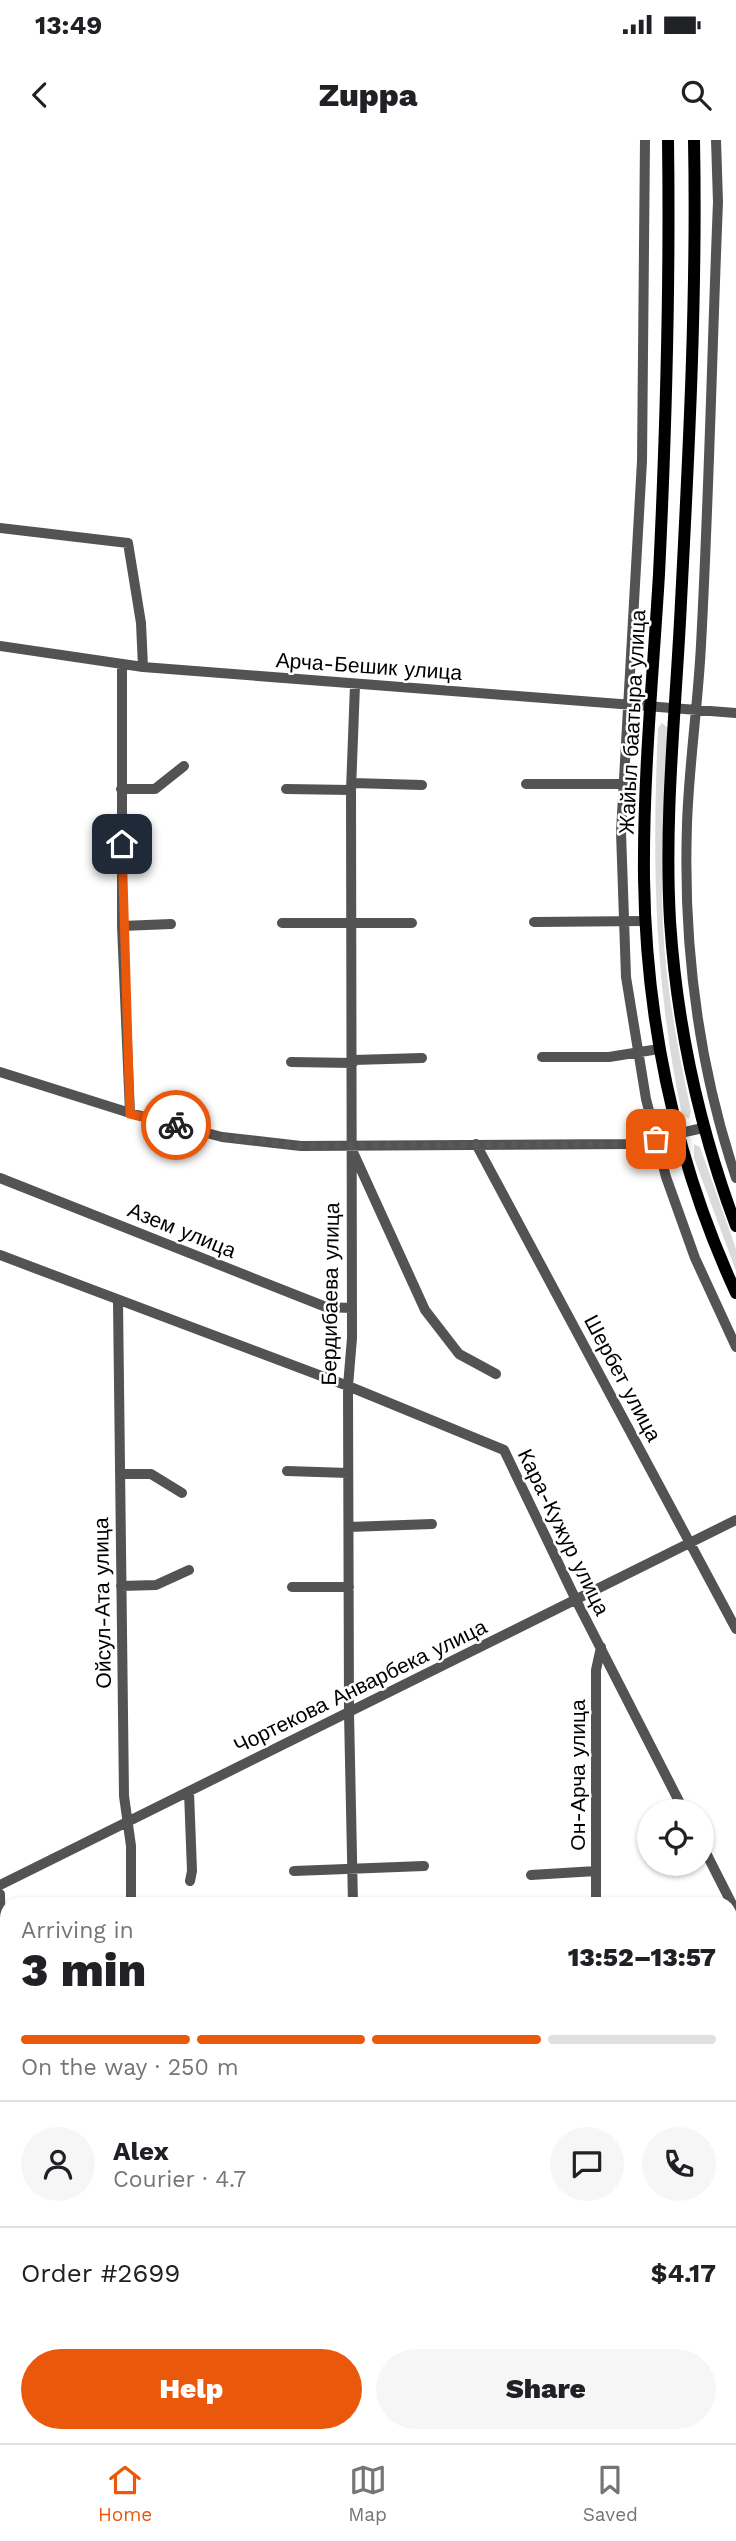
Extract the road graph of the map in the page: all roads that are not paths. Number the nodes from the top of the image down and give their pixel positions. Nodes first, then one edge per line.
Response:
1 (645, 140) edge
2 (668, 140) edge
3 (694, 140) edge
4 (716, 140) edge
5 (0, 528) edge
6 (0, 647) edge
7 (122, 664) junction
8 (143, 667) junction
9 (355, 685) junction
10 (628, 705) junction
11 (650, 707) junction
12 (676, 709) junction
13 (697, 710) junction
14 (736, 713) edge
15 (184, 766) dead end
16 (526, 784) dead end
17 (624, 784) junction
18 (422, 785) dead end
19 (351, 787) junction
20 (121, 789) junction
21 (286, 789) dead end
22 (645, 921) junction
23 (352, 922) junction
24 (534, 922) dead end
25 (622, 922) junction
26 (282, 923) dead end
27 (412, 923) dead end
28 (171, 924) dead end
29 (122, 926) junction
30 (659, 1049) junction
31 (637, 1053) junction
32 (542, 1057) dead end
33 (422, 1058) dead end
34 (291, 1062) dead end
35 (353, 1062) junction
36 (0, 1072) edge
37 (130, 1114) junction
38 (703, 1128) junction
39 (678, 1134) junction
40 (656, 1139) junction
41 (476, 1144) junction
42 (351, 1145) junction
43 (0, 1178) edge
44 (736, 1180) edge
45 (721, 1187) junction
46 (736, 1226) edge
47 (0, 1255) edge
48 (736, 1293) edge
49 (118, 1301) junction
50 (351, 1308) junction
51 (736, 1347) edge
52 (496, 1374) dead end
53 (348, 1386) junction
54 (288, 1471) dead end
55 (348, 1473) junction
56 (120, 1474) junction
57 (181, 1493) dead end
58 (736, 1520) edge
59 (432, 1524) dead end
60 (349, 1527) junction
61 (689, 1543) junction
62 (188, 1570) dead end
63 (121, 1586) junction
64 (292, 1587) dead end
65 (348, 1587) junction
66 (576, 1600) junction
67 (736, 1629) edge
68 (601, 1647) junction
69 (349, 1713) junction
70 (189, 1792) junction
71 (678, 1799) edge
72 (128, 1822) junction
73 (424, 1866) dead end
74 (352, 1868) junction
75 (714, 1869) edge
76 (294, 1871) dead end
77 (596, 1871) junction
78 (531, 1875) dead end
79 (190, 1881) dead end
80 (0, 1885) edge
81 (131, 1897) edge
82 (353, 1897) edge
83 (596, 1897) edge
84 (728, 1897) edge

1 - 10 street
2 - 11 main road, Жайыл баатыра улица
3 - 12 main road, Жайыл баатыра улица
4 - 13 street
5 - 8 street
6 - 7 street, Арча-Бешик улица
7 - 8 street, Арча-Бешик улица
7 - 20 street
8 - 9 street, Арча-Бешик улица
9 - 10 street, Арча-Бешик улица
9 - 19 street, Бердибаева улица
10 - 11 street, Арча-Бешик улица
10 - 17 street
11 - 12 street, Арча-Бешик улица
11 - 22 main road, Жайыл баатыра улица
12 - 13 street, Арча-Бешик улица
12 - 38 main road, Жайыл баатыра улица
13 - 14 street, Арча-Бешик улица
13 - 44 street
15 - 20 street
16 - 17 street
17 - 25 street
18 - 19 street
19 - 21 street
19 - 23 street, Бердибаева улица
20 - 29 street
22 - 25 street
22 - 30 main road, Жайыл баатыра улица
23 - 26 street
23 - 27 street
23 - 35 street, Бердибаева улица
24 - 25 street
25 - 31 street
28 - 29 street
29 - 37 street
30 - 31 street
30 - 39 main road, Жайыл баатыра улица
31 - 32 street
31 - 40 street
33 - 35 street
34 - 35 street
35 - 42 street, Бердибаева улица
36 - 37 street
37 - 42 street
38 - 39 street
38 - 45 main road, Жайыл баатыра улица
39 - 40 street
39 - 48 main road, Жайыл баатыра улица
40 - 41 street
40 - 51 street
41 - 42 street
41 - 61 street, Шербет улица
42 - 50 street, Бердибаева улица
42 - 52 street
43 - 50 street, Азем улица
44 - 45 street
45 - 46 main road, Жайыл баатыра улица
47 - 49 street, Кара-Кужур улица
49 - 53 street, Кара-Кужур улица
49 - 56 street, Ойсул-Ата улица
50 - 53 street, Бердибаева улица
53 - 55 street, Бердибаева улица
53 - 66 street, Кара-Кужур улица
54 - 55 street
55 - 60 street, Бердибаева улица
56 - 57 street
56 - 63 street, Ойсул-Ата улица
58 - 61 street, Чортекова Анварбека улица
59 - 60 street
60 - 65 street, Бердибаева улица
61 - 66 street, Чортекова Анварбека улица
61 - 67 street, Шербет улица
62 - 63 street
63 - 72 street, Ойсул-Ата улица
64 - 65 street
65 - 69 street, Бердибаева улица
66 - 68 street, Кара-Кужур улица
66 - 69 street, Чортекова Анварбека улица
68 - 71 street, Кара-Кужур улица
68 - 77 street, Он-Арча улица
69 - 70 street, Чортекова Анварбека улица
69 - 74 street, Бердибаева улица
70 - 72 street, Чортекова Анварбека улица
70 - 79 street
72 - 80 street, Чортекова Анварбека улица
72 - 81 street, Ойсул-Ата улица
73 - 74 street
74 - 76 street
74 - 82 street, Бердибаева улица
75 - 84 street
77 - 78 street
77 - 83 street, Он-Арча улица

